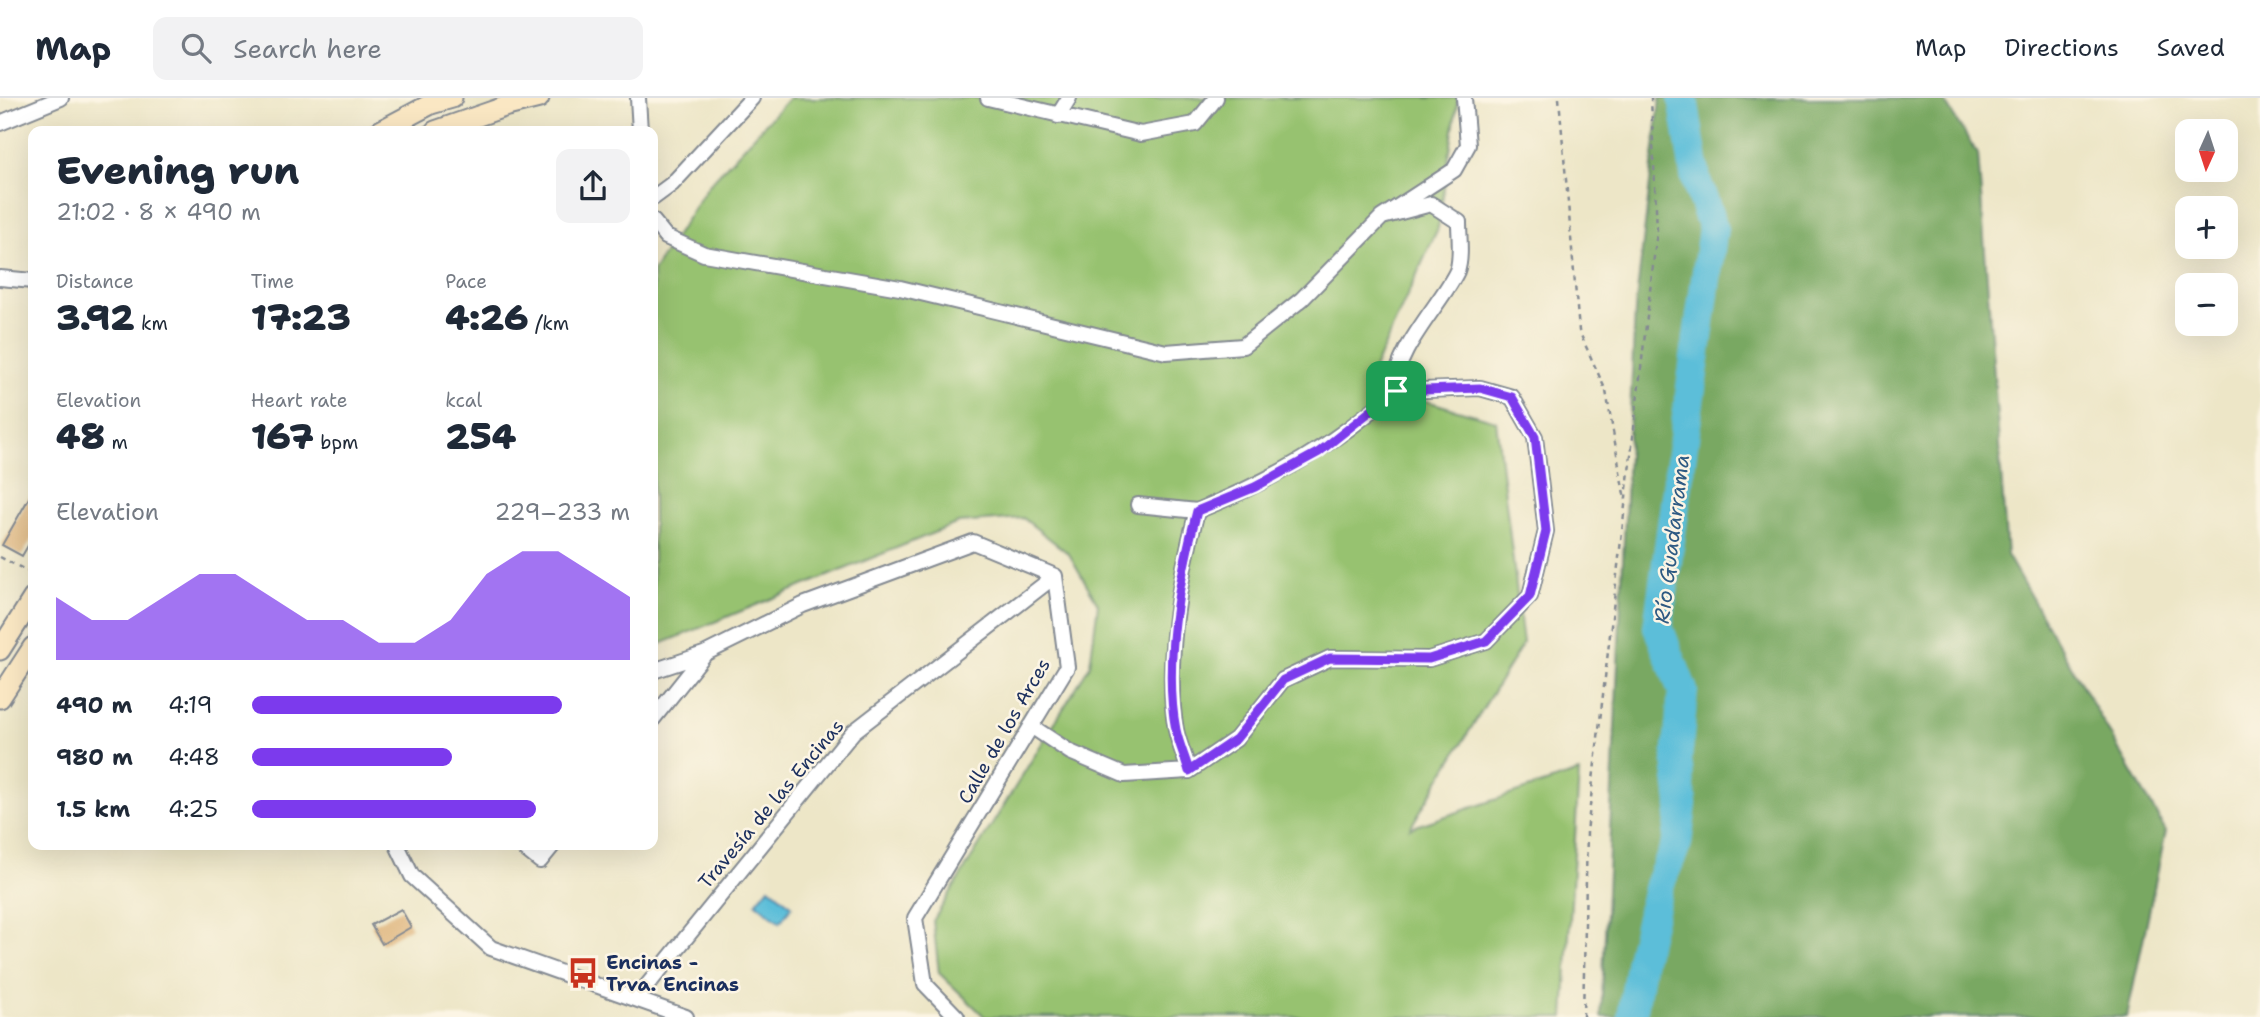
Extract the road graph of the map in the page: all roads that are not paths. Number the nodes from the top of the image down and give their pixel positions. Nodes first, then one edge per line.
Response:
1 (61, 98) edge
2 (452, 98) edge
3 (539, 98) edge
4 (638, 98) edge
5 (752, 98) edge
6 (988, 98) edge
7 (1069, 98) edge
8 (1216, 98) edge
9 (1464, 98) edge
10 (1058, 116) junction
11 (0, 123) edge
12 (389, 126) edge
13 (449, 126) edge
14 (640, 126) edge
15 (658, 194) edge
16 (1382, 217) junction
17 (658, 227) edge
18 (0, 278) edge
19 (28, 281) edge
20 (1396, 391) junction
21 (1138, 505) dead end
22 (1197, 511) junction
23 (1055, 576) junction
24 (28, 606) edge
25 (0, 650) edge
26 (704, 654) junction
27 (28, 655) edge
28 (658, 669) edge
29 (0, 698) edge
30 (658, 713) edge
31 (1031, 726) junction
32 (1189, 771) junction
33 (399, 850) edge
34 (526, 850) edge
35 (549, 850) edge
36 (637, 998) junction
37 (686, 1017) edge
38 (957, 1017) edge

1 - 11 street
2 - 12 street
3 - 13 street
4 - 14 street
5 - 15 street
6 - 10 street
7 - 10 street
8 - 10 street
9 - 16 street
16 - 17 street
16 - 20 street
18 - 19 street
20 - 22 street
20 - 32 street
21 - 22 street
22 - 32 street
23 - 26 street
23 - 31 street, Calle de los Arces
23 - 36 street, Travesía de las Encinas
24 - 25 street
26 - 28 street
26 - 30 street
27 - 29 street
31 - 32 street
31 - 38 street, Calle de los Arces
33 - 36 street
34 - 35 street
36 - 37 street

